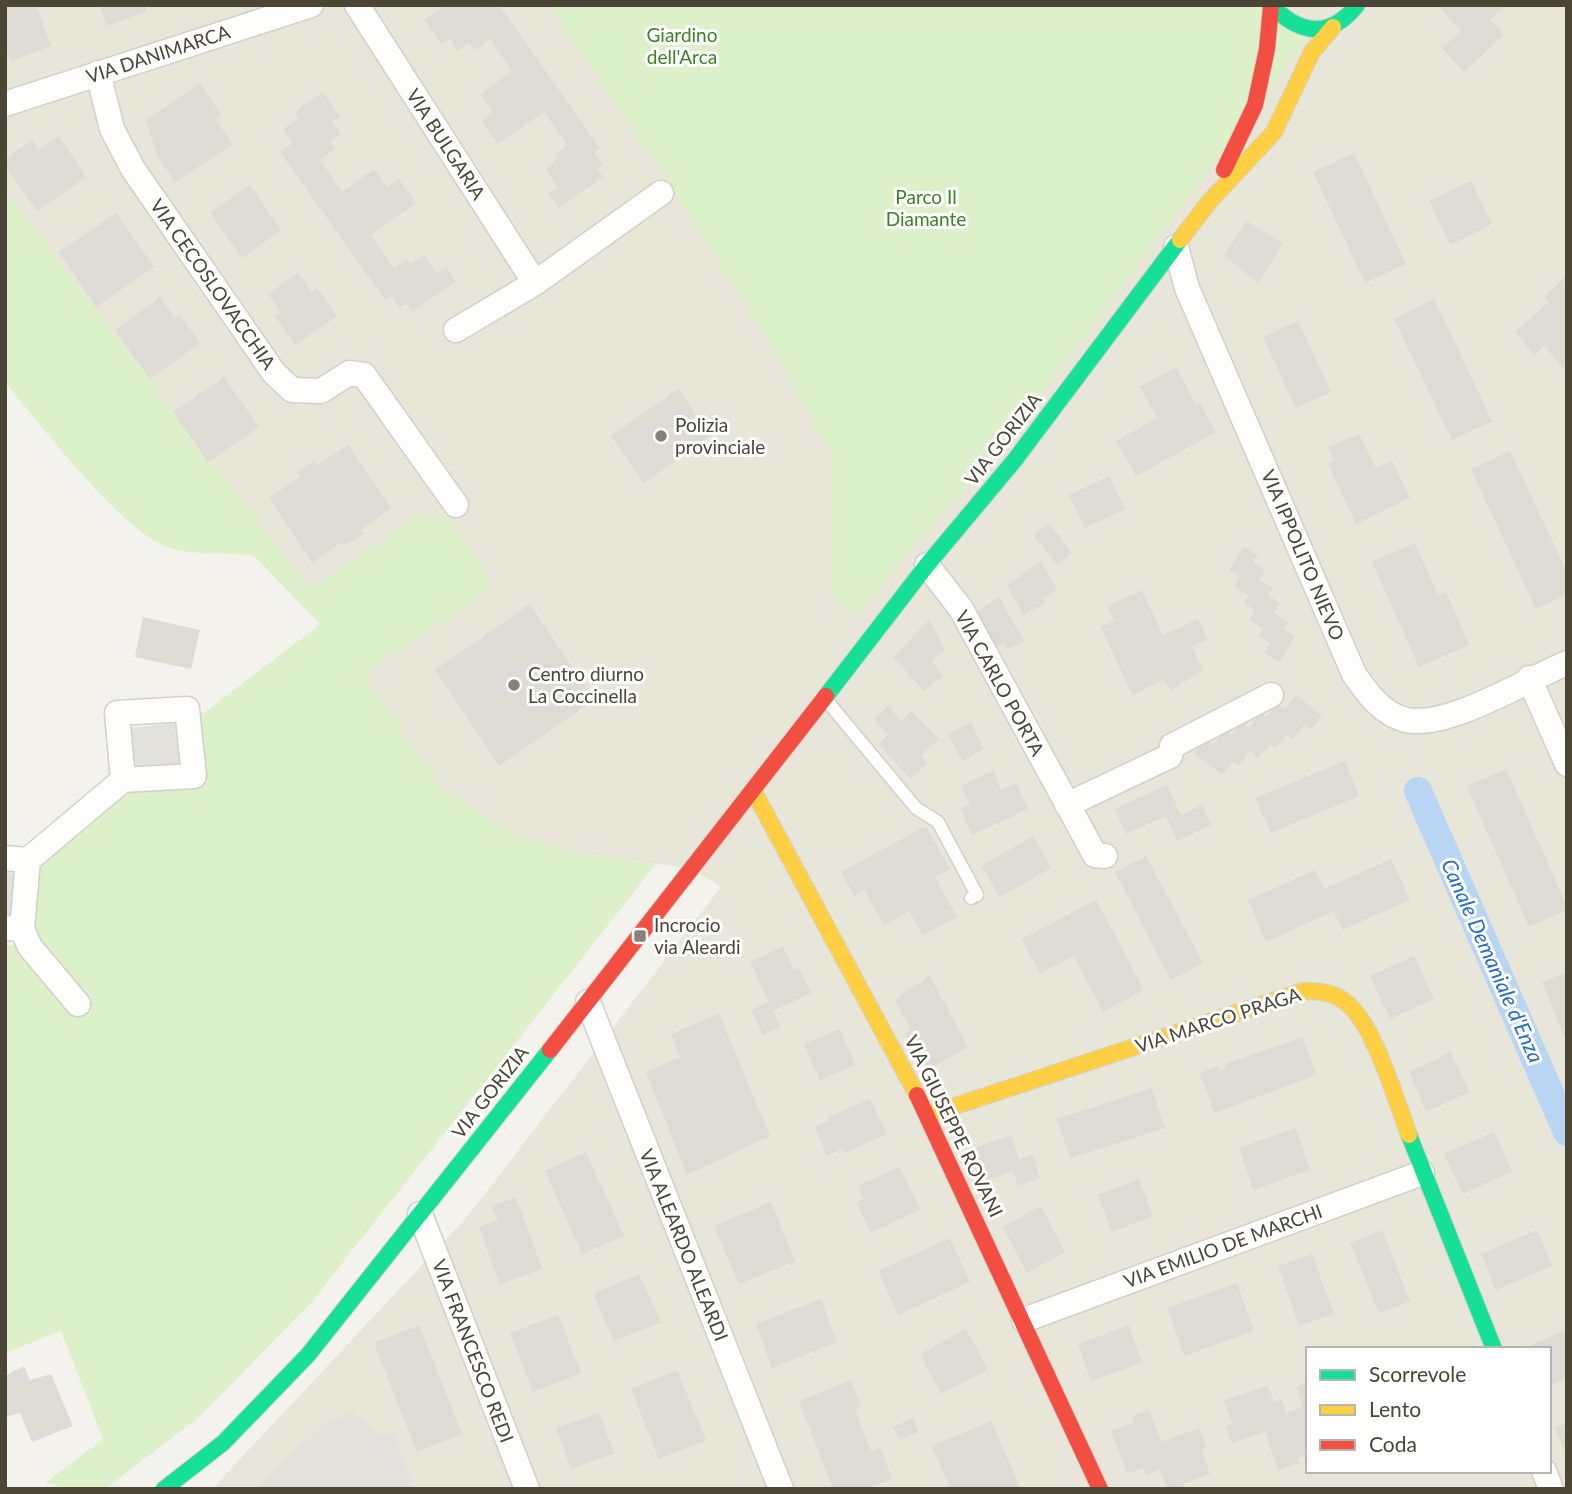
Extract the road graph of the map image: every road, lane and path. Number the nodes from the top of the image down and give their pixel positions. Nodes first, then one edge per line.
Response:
1 (311, 5) edge
2 (358, 5) edge
3 (1271, 5) edge
4 (1357, 5) edge
5 (1333, 27) junction
6 (98, 74) junction
7 (5, 104) edge
8 (661, 193) dead end
9 (1209, 202) junction
10 (1175, 247) junction
11 (536, 283) junction
12 (456, 330) dead end
13 (456, 505) dead end
14 (926, 565) junction
15 (1567, 663) edge
16 (1529, 678) junction
17 (1271, 695) dead end
18 (824, 698) junction
19 (1567, 764) edge
20 (124, 780) dead end
21 (753, 790) junction
22 (1067, 805) junction
23 (1105, 856) dead end
24 (17, 859) edge
25 (971, 898) dead end
26 (14, 929) edge
27 (588, 1002) junction
28 (78, 1004) dead end
29 (928, 1115) junction
30 (1422, 1173) junction
31 (420, 1214) junction
32 (1024, 1320) junction
33 (1493, 1347) edge
34 (164, 1489) edge
35 (527, 1489) edge
36 (781, 1489) edge
37 (1100, 1489) edge

1 - 6 street, VIA DANIMARCA
2 - 11 street, VIA BULGARIA
3 - 5 main road
3 - 9 main road, VIA GORIZIA
4 - 5 main road, VIA GORIZIA
5 - 9 main road, VIA GORIZIA
6 - 7 street, VIA DANIMARCA
6 - 13 street, VIA CECOSLOVACCHIA
8 - 11 street
9 - 10 main road, VIA GORIZIA
10 - 14 main road, VIA GORIZIA
10 - 16 street, VIA IPPOLITO NIEVO
11 - 12 street
14 - 18 main road, VIA GORIZIA
14 - 22 street, VIA CARLO PORTA
15 - 16 street, VIA IPPOLITO NIEVO
16 - 19 street
17 - 22 street
18 - 21 main road, VIA GORIZIA
18 - 25 lane
20 - 24 street
21 - 27 main road, VIA GORIZIA
21 - 29 main road, VIA GIUSEPPE ROVANI
22 - 23 street, VIA CARLO PORTA
24 - 26 street
26 - 28 street
27 - 31 main road, VIA GORIZIA
27 - 36 street, VIA ALEARDO ALEARDI
29 - 30 main road, VIA MARCO PRAGA
29 - 32 main road, VIA GIUSEPPE ROVANI
30 - 32 street, VIA EMILIO DE MARCHI
30 - 33 main road, VIA MARCO PRAGA
31 - 34 main road, VIA GORIZIA
31 - 35 street, VIA FRANCESCO REDI
32 - 37 main road, VIA GIUSEPPE ROVANI

